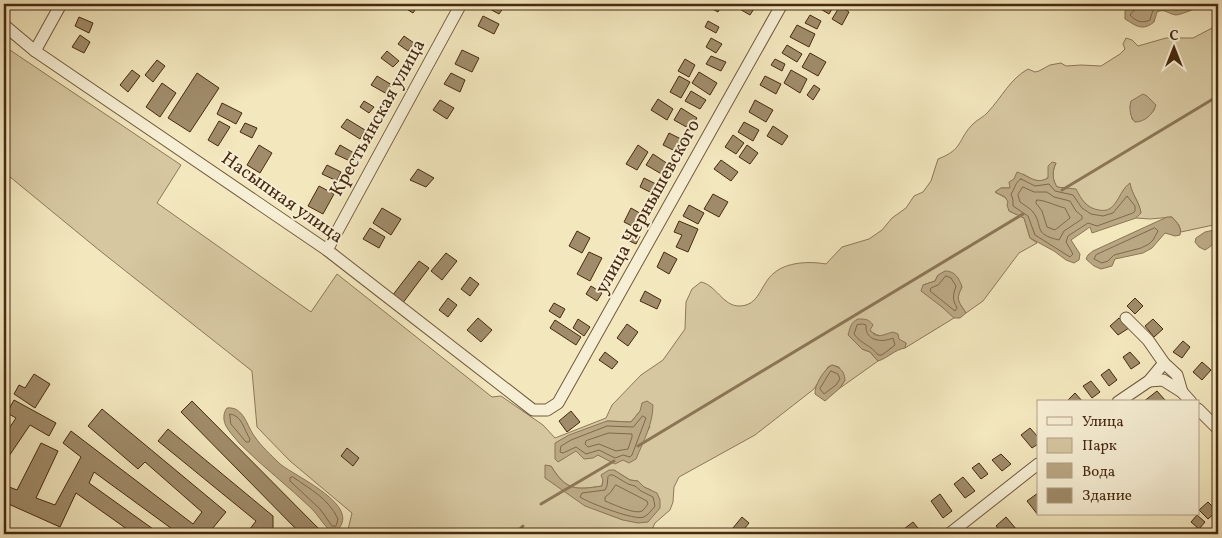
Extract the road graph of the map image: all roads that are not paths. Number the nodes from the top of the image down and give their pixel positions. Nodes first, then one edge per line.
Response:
1 (61, 4) edge
2 (460, 4) edge
3 (782, 4) edge
4 (4, 25) edge
5 (35, 51) junction
6 (327, 250) junction
7 (1126, 318) dead end
8 (1164, 363) junction
9 (1149, 381) junction
10 (1182, 392) junction
11 (1120, 400) edge
12 (1190, 400) edge
13 (533, 410) joint
14 (1200, 411) edge
15 (1218, 429) edge
16 (1037, 465) edge
17 (948, 534) edge

1 - 5 street
2 - 6 street, Крестьянская улица
3 - 13 street, улица Чернышевского
4 - 5 street, Насыпная улица
5 - 6 street, Насыпная улица
6 - 13 street, Насыпная улица
7 - 8 street
8 - 9 street
8 - 10 street
9 - 10 street
9 - 11 street
10 - 12 street
14 - 15 street
16 - 17 street

